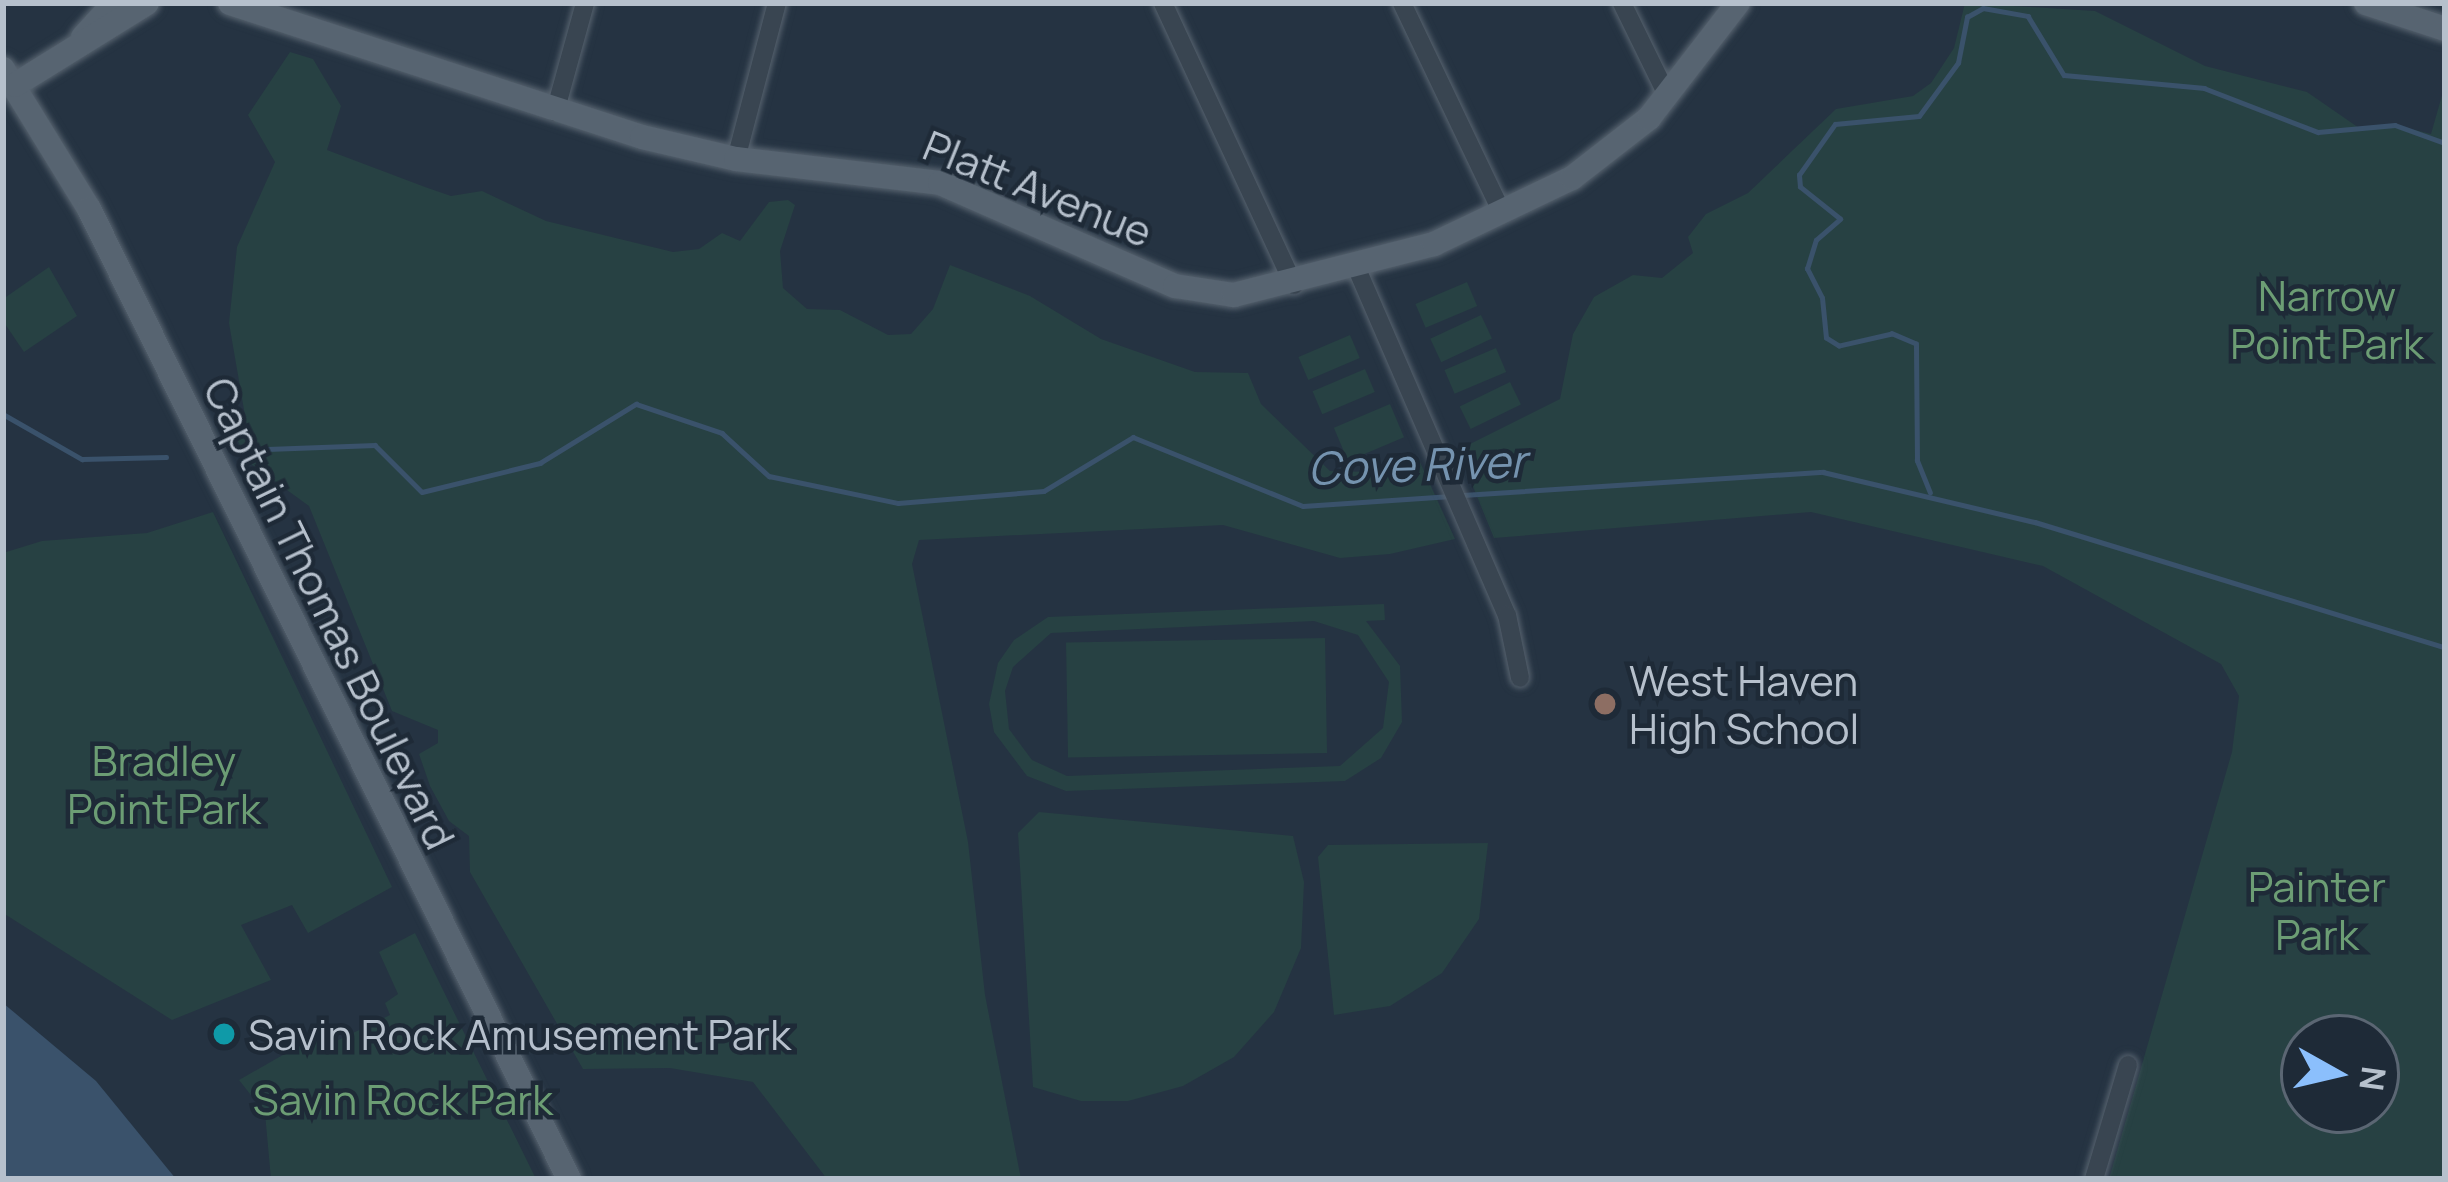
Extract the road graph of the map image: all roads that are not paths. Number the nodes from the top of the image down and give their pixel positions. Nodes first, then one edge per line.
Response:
1 (113, 3) edge
2 (147, 3) edge
3 (585, 3) edge
4 (777, 3) edge
5 (1163, 3) edge
6 (1402, 3) edge
7 (1622, 3) edge
8 (1738, 3) edge
9 (2366, 3) edge
10 (235, 4) edge
11 (2445, 28) edge
12 (82, 39) junction
13 (9, 77) edge
14 (1667, 95) junction
15 (555, 112) junction
16 (736, 158) junction
17 (1502, 213) junction
18 (1357, 269) junction
19 (1294, 285) junction
20 (1520, 678) dead end
21 (2128, 1065) dead end
22 (569, 1179) edge
23 (2094, 1179) edge

1 - 12 main road
2 - 12 main road
3 - 15 street
4 - 16 street
5 - 19 street
6 - 17 street
7 - 14 street
8 - 14 main road, Platt Avenue
9 - 11 main road
10 - 15 main road, Platt Avenue
12 - 13 main road
13 - 22 main road, Captain Thomas Boulevard
14 - 17 main road, Platt Avenue
15 - 16 main road, Platt Avenue
16 - 19 main road, Platt Avenue
17 - 18 main road, Platt Avenue
18 - 19 main road, Platt Avenue
18 - 20 street
21 - 23 street

